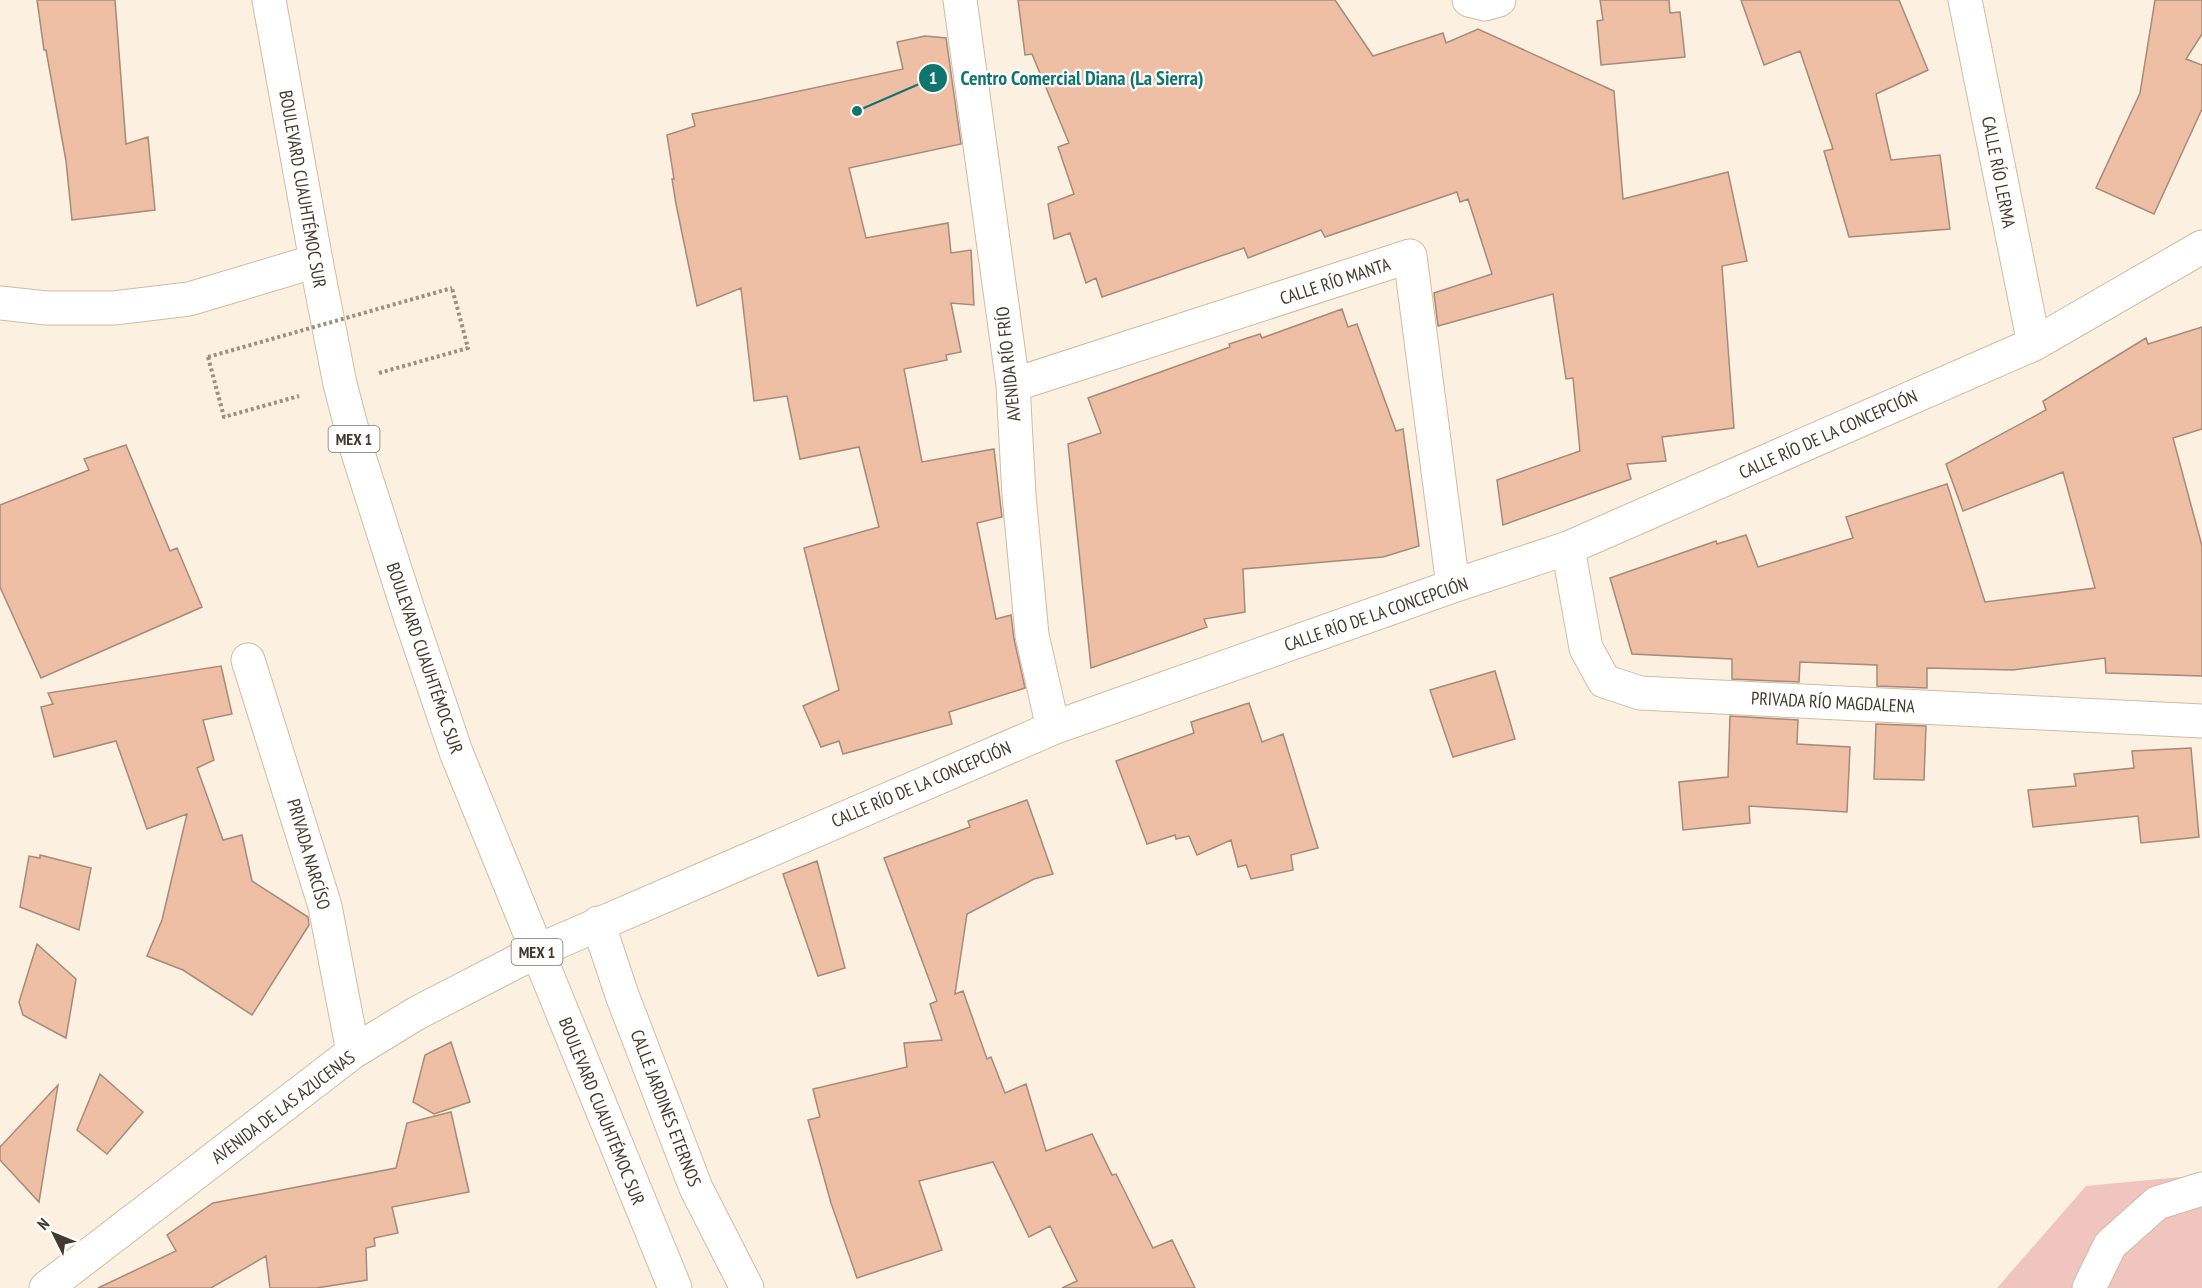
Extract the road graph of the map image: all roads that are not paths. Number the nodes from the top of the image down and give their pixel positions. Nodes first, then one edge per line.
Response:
1 (269, 0) edge
2 (960, 0) edge
3 (1469, 0) edge
4 (1499, 0) edge
5 (1965, 0) edge
6 (2202, 247) edge
7 (316, 261) junction
8 (0, 303) edge
9 (2034, 344) junction
10 (1013, 385) junction
11 (1568, 548) junction
12 (1454, 586) junction
13 (248, 660) dead end
14 (2202, 721) edge
15 (1053, 728) junction
16 (598, 923) junction
17 (537, 951) junction
18 (354, 1052) junction
19 (2202, 1189) edge
20 (45, 1288) edge
21 (675, 1288) edge
22 (747, 1288) edge
23 (2088, 1288) edge

1 - 7 street, BOULEVARD CUAUHTÉMOC SUR / MEX 1
2 - 10 street, AVENIDA RÍO FRÍO
3 - 4 street
5 - 9 street, CALLE RÍO LERMA
6 - 9 street, CALLE RÍO DE LA CONCEPCIÓN
7 - 8 street
7 - 17 street, BOULEVARD CUAUHTÉMOC SUR / MEX 1
9 - 11 street, CALLE RÍO DE LA CONCEPCIÓN
10 - 12 street, CALLE RÍO MANTA
10 - 15 street, AVENIDA RÍO FRÍO
11 - 12 street, CALLE RÍO DE LA CONCEPCIÓN
11 - 14 street, PRIVADA RÍO MAGDALENA
12 - 15 street, CALLE RÍO DE LA CONCEPCIÓN
13 - 18 street, PRIVADA NARCÍSO
15 - 16 street, CALLE RÍO DE LA CONCEPCIÓN
16 - 17 street, CALLE RÍO DE LA CONCEPCIÓN
16 - 22 street, CALLE JARDINES ETERNOS
17 - 18 street, AVENIDA DE LAS AZUCENAS
17 - 21 street, BOULEVARD CUAUHTÉMOC SUR / MEX 1
18 - 20 street, AVENIDA DE LAS AZUCENAS
19 - 23 street

